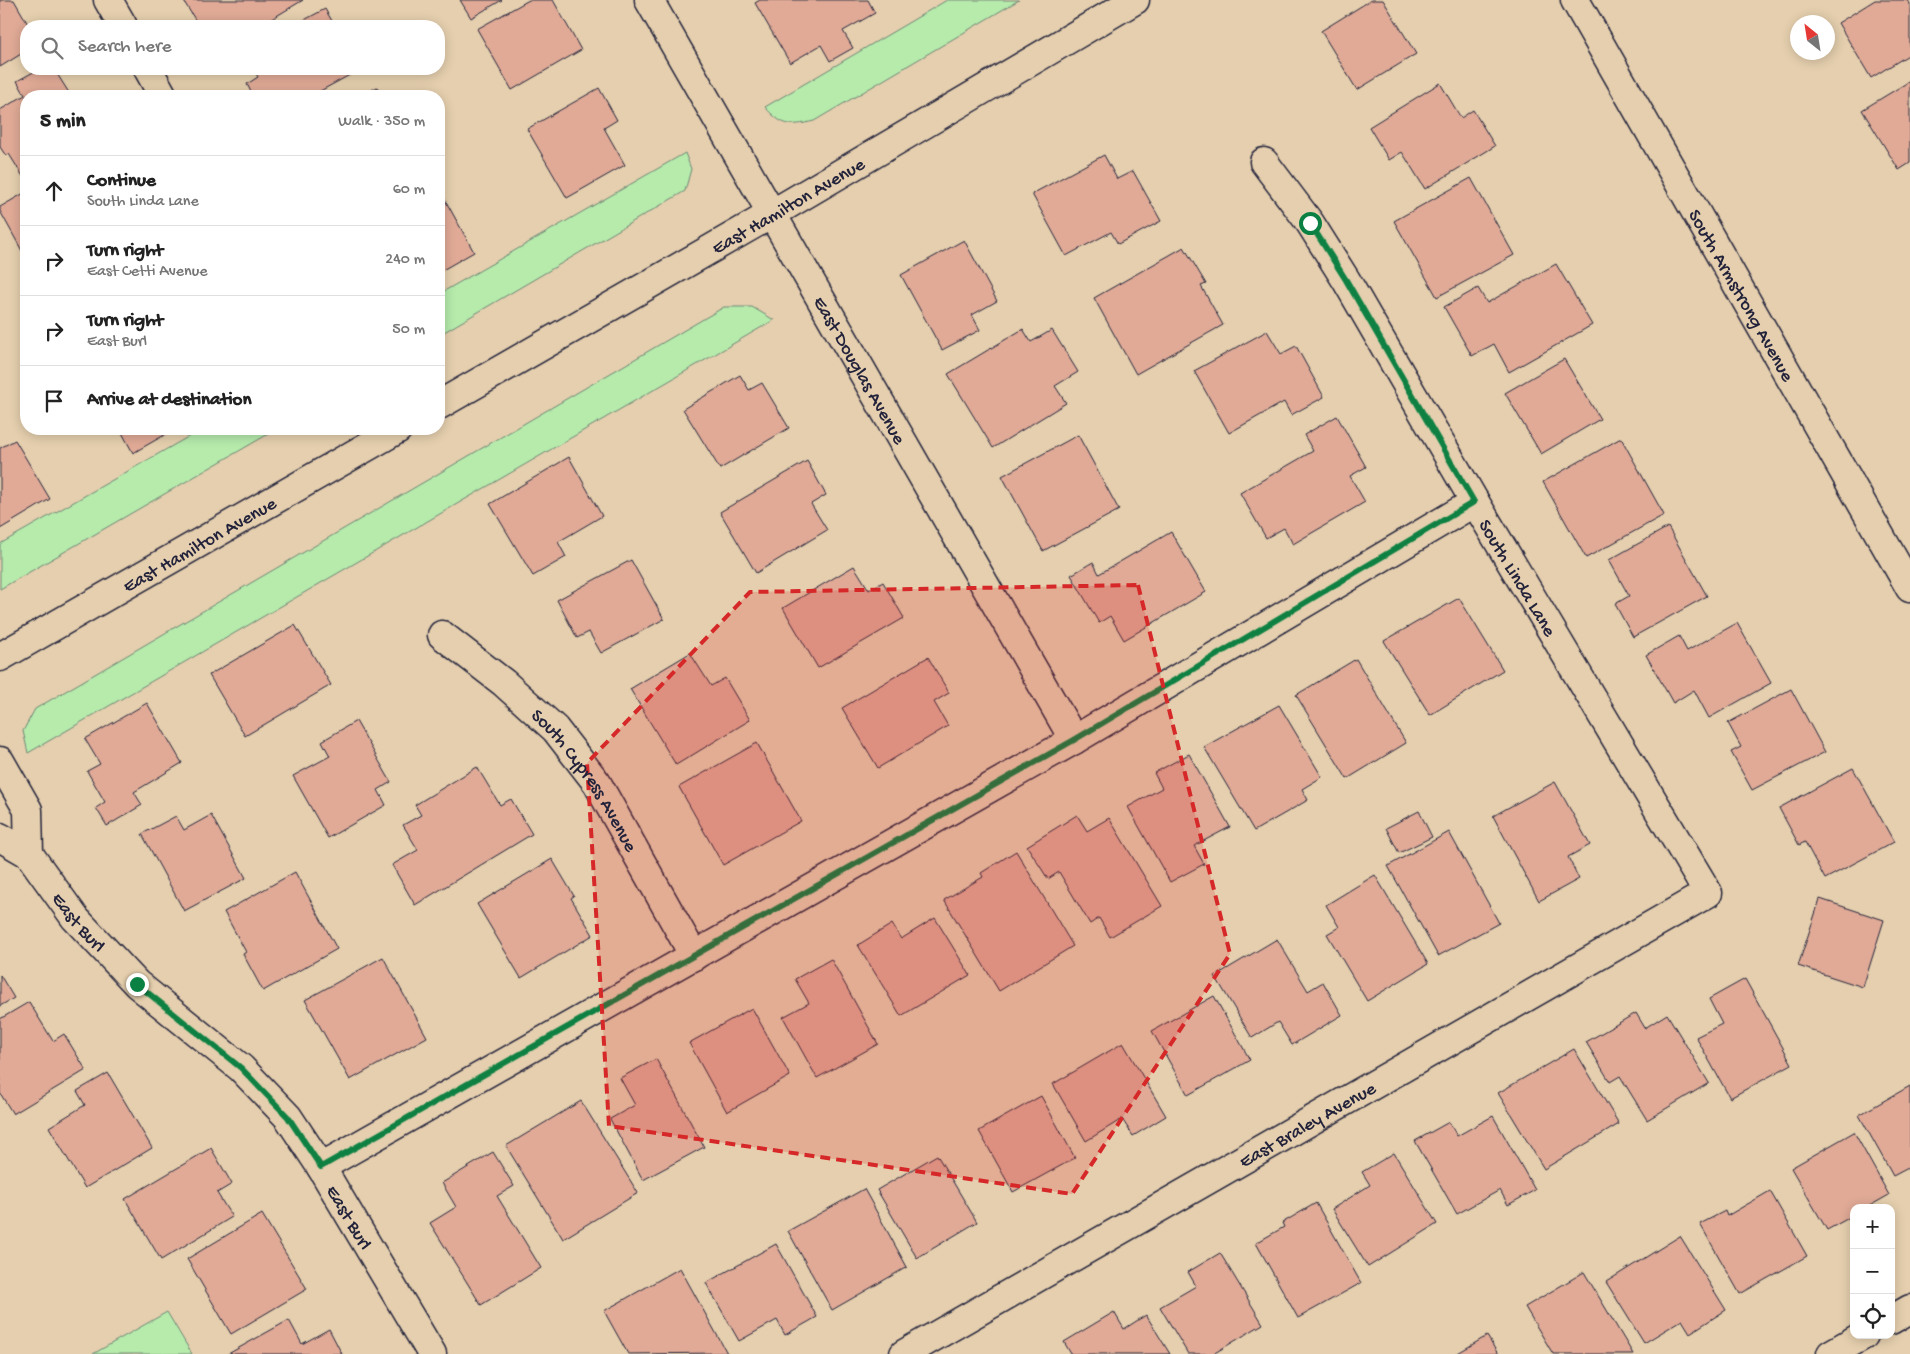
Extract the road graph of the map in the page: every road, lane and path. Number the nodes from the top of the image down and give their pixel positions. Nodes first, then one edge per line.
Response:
1 (108, 0) edge
2 (649, 0) edge
3 (1135, 0) edge
4 (1575, 0) edge
5 (120, 20) edge
6 (151, 75) edge
7 (160, 90) edge
8 (1264, 162) dead end
9 (770, 215) junction
10 (445, 402) edge
11 (388, 435) edge
12 (1474, 502) junction
13 (1907, 571) edge
14 (442, 634) dead end
15 (0, 658) edge
16 (1074, 740) junction
17 (0, 761) edge
18 (0, 838) edge
19 (29, 854) junction
20 (1708, 893) joint
21 (694, 956) junction
22 (321, 1167) junction
23 (1910, 1309) edge
24 (1895, 1318) edge
25 (1857, 1339) edge
26 (432, 1354) edge
27 (904, 1354) edge
28 (1831, 1354) edge

1 - 5 street
2 - 9 street, East Douglas Avenue
3 - 9 street, East Hamilton Avenue
4 - 13 street, South Armstrong Avenue
6 - 7 street
8 - 12 street, South Linda Lane
9 - 10 street, East Hamilton Avenue
9 - 16 street, East Douglas Avenue
11 - 15 street, East Hamilton Avenue
12 - 16 street
12 - 20 street, South Linda Lane
14 - 21 street, South Cypress Avenue
16 - 21 street
17 - 19 street
18 - 19 street, East Burl
19 - 22 street, East Burl
20 - 27 street, East Braley Avenue
21 - 22 street
22 - 26 street, East Burl
23 - 24 street
25 - 28 street

